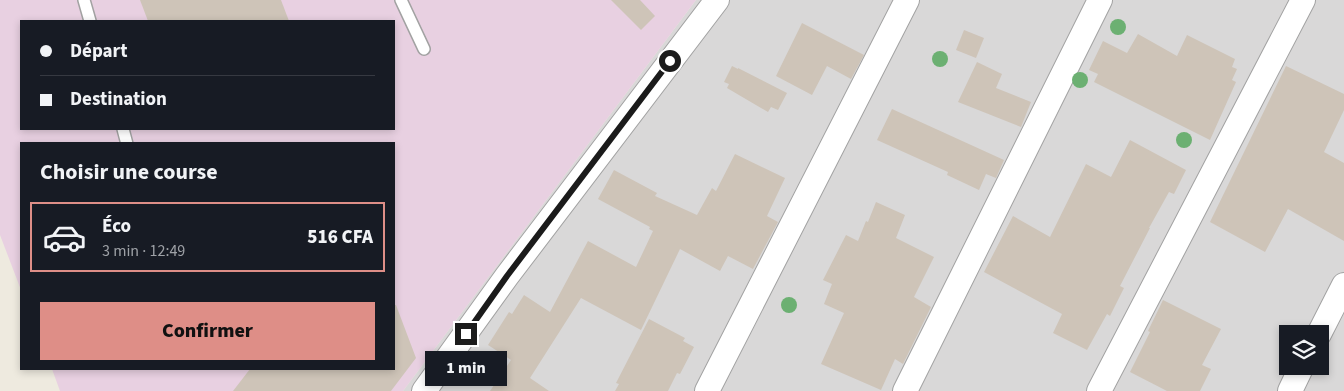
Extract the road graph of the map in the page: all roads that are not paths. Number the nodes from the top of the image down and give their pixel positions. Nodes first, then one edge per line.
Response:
1 (84, 0) edge
2 (401, 0) edge
3 (717, 0) edge
4 (908, 0) edge
5 (1100, 0) edge
6 (1303, 0) edge
7 (90, 20) edge
8 (424, 49) dead end
9 (1344, 285) edge
10 (1324, 325) edge
11 (1298, 375) edge
12 (424, 391) edge
13 (707, 391) edge
14 (905, 391) edge
15 (1099, 391) edge
16 (1290, 391) edge

1 - 7 lane
2 - 8 lane
3 - 12 street
4 - 13 street
5 - 14 street
6 - 15 street
9 - 10 street
11 - 16 street

